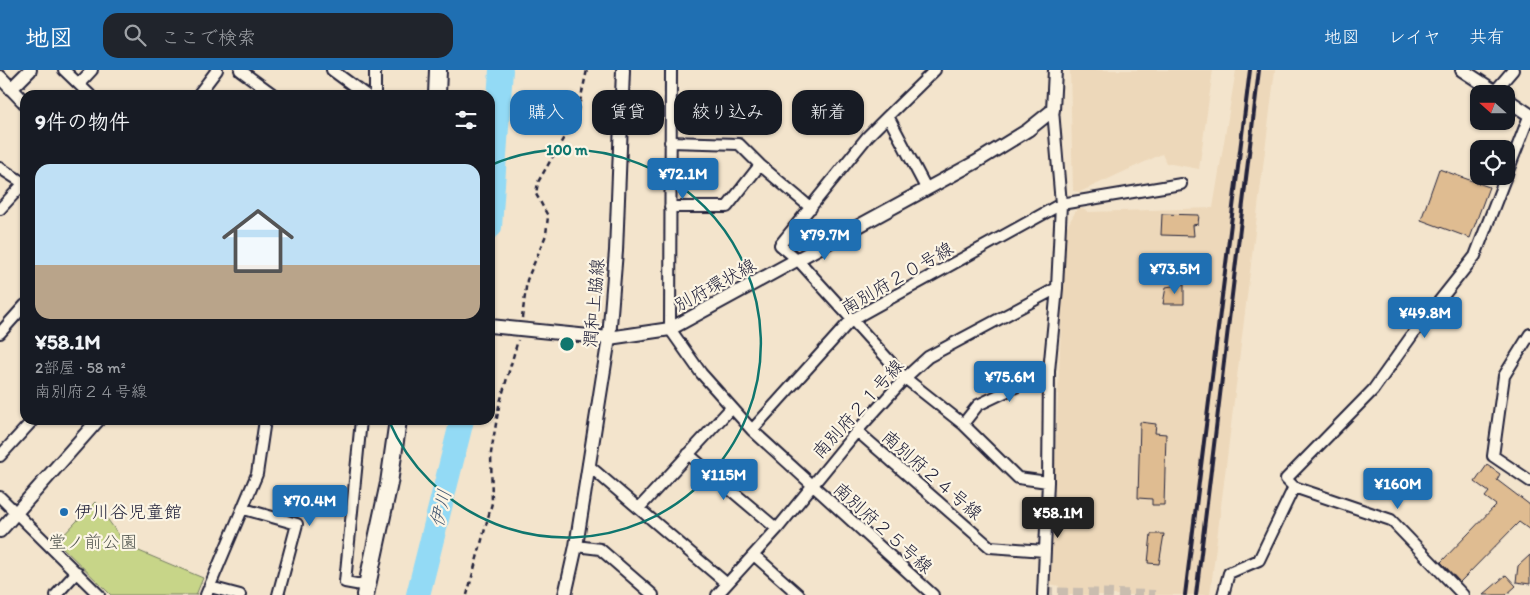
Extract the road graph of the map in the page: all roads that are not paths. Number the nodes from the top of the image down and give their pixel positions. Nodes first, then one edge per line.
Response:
1 (30, 70) edge
2 (64, 70) edge
3 (92, 70) edge
4 (217, 70) edge
5 (240, 70) edge
6 (332, 70) edge
7 (375, 70) edge
8 (438, 70) edge
9 (623, 70) edge
10 (672, 70) edge
11 (935, 70) edge
12 (1055, 70) edge
13 (1462, 70) edge
14 (1513, 70) edge
15 (0, 77) edge
16 (79, 84) junction
17 (1486, 85) edge
18 (1502, 85) edge
19 (11, 89) junction
20 (85, 90) edge
21 (202, 90) edge
22 (260, 90) edge
23 (359, 90) edge
24 (375, 90) edge
25 (436, 90) edge
26 (20, 98) edge
27 (1515, 105) edge
28 (1053, 110) junction
29 (1530, 114) edge
30 (888, 116) junction
31 (670, 142) junction
32 (1515, 153) edge
33 (760, 165) junction
34 (0, 168) edge
35 (20, 180) edge
36 (1181, 184) dead end
37 (1503, 185) edge
38 (20, 188) edge
39 (926, 188) junction
40 (1061, 204) junction
41 (670, 207) junction
42 (810, 208) junction
43 (0, 209) edge
44 (798, 260) junction
45 (1057, 288) junction
46 (20, 311) edge
47 (851, 320) junction
48 (495, 326) edge
49 (670, 329) junction
50 (0, 333) edge
51 (1530, 334) edge
52 (609, 338) junction
53 (1049, 371) junction
54 (905, 378) junction
55 (731, 408) junction
56 (963, 424) junction
57 (28, 425) edge
58 (94, 425) edge
59 (265, 425) edge
60 (361, 425) edge
61 (397, 425) edge
62 (752, 430) junction
63 (857, 431) junction
64 (688, 454) junction
65 (0, 456) edge
66 (588, 465) junction
67 (1530, 481) edge
68 (1048, 482) junction
69 (812, 486) junction
70 (1294, 486) junction
71 (0, 497) edge
72 (640, 507) junction
73 (244, 509) junction
74 (16, 512) junction
75 (776, 529) junction
76 (0, 531) edge
77 (576, 546) junction
78 (1045, 551) junction
79 (754, 555) junction
80 (77, 572) junction
81 (726, 583) junction
82 (366, 590) edge
83 (208, 591) edge
84 (56, 595) edge
85 (100, 595) edge
86 (240, 595) edge
87 (278, 595) edge
88 (565, 595) edge
89 (654, 595) edge
90 (717, 595) edge
91 (799, 595) edge
92 (933, 595) edge
93 (1043, 595) edge
94 (1223, 595) edge
95 (1464, 595) edge

1 - 19 street
2 - 16 street
3 - 16 street
4 - 21 street
5 - 22 street
6 - 23 street
7 - 24 street
8 - 25 main road
9 - 52 street, 潤和上脇線
10 - 31 street
11 - 30 street
12 - 28 street
13 - 17 street
14 - 18 street
15 - 19 street
16 - 20 street
19 - 26 street
27 - 29 street
28 - 39 street, 別府環状線
28 - 40 street
29 - 32 street
30 - 39 street
30 - 42 street
31 - 33 street
31 - 41 street
33 - 41 street
33 - 42 street
34 - 35 street
36 - 40 street, 南別府２０号線
37 - 70 street
38 - 43 street
39 - 44 street, 別府環状線
40 - 45 street
40 - 47 street, 南別府２０号線
41 - 49 street
42 - 44 street
44 - 47 street
44 - 49 street, 別府環状線
45 - 53 street
45 - 54 street, 南別府２１号線
46 - 50 street
47 - 54 street
47 - 62 street, 南別府２０号線
48 - 52 street, 別府環状線
49 - 52 street, 別府環状線
49 - 55 street, 南別府２５号線
51 - 67 street
52 - 66 street, 潤和上脇線
53 - 56 street
53 - 68 street
54 - 56 street
54 - 63 street, 南別府２１号線
55 - 62 street, 南別府２５号線
55 - 64 street
56 - 68 street
57 - 65 street
58 - 74 street
59 - 73 street
60 - 82 street
61 - 82 main road
62 - 69 street, 南別府２５号線
63 - 69 street, 南別府２１号線
63 - 78 street, 南別府２４号線
64 - 72 street
64 - 75 street
66 - 72 street
66 - 77 street, 潤和上脇線
68 - 78 street
69 - 75 street, 南別府２１号線
69 - 92 street, 南別府２５号線
70 - 94 street
70 - 95 street
71 - 74 street
72 - 81 street
73 - 83 street
73 - 87 street
74 - 76 street
74 - 80 street
75 - 79 street, 南別府２１号線
77 - 88 street, 潤和上脇線
77 - 89 street
78 - 93 street
79 - 81 street, 南別府２１号線
79 - 91 street
80 - 84 street
80 - 85 street
81 - 90 street, 南別府２１号線
83 - 86 street

